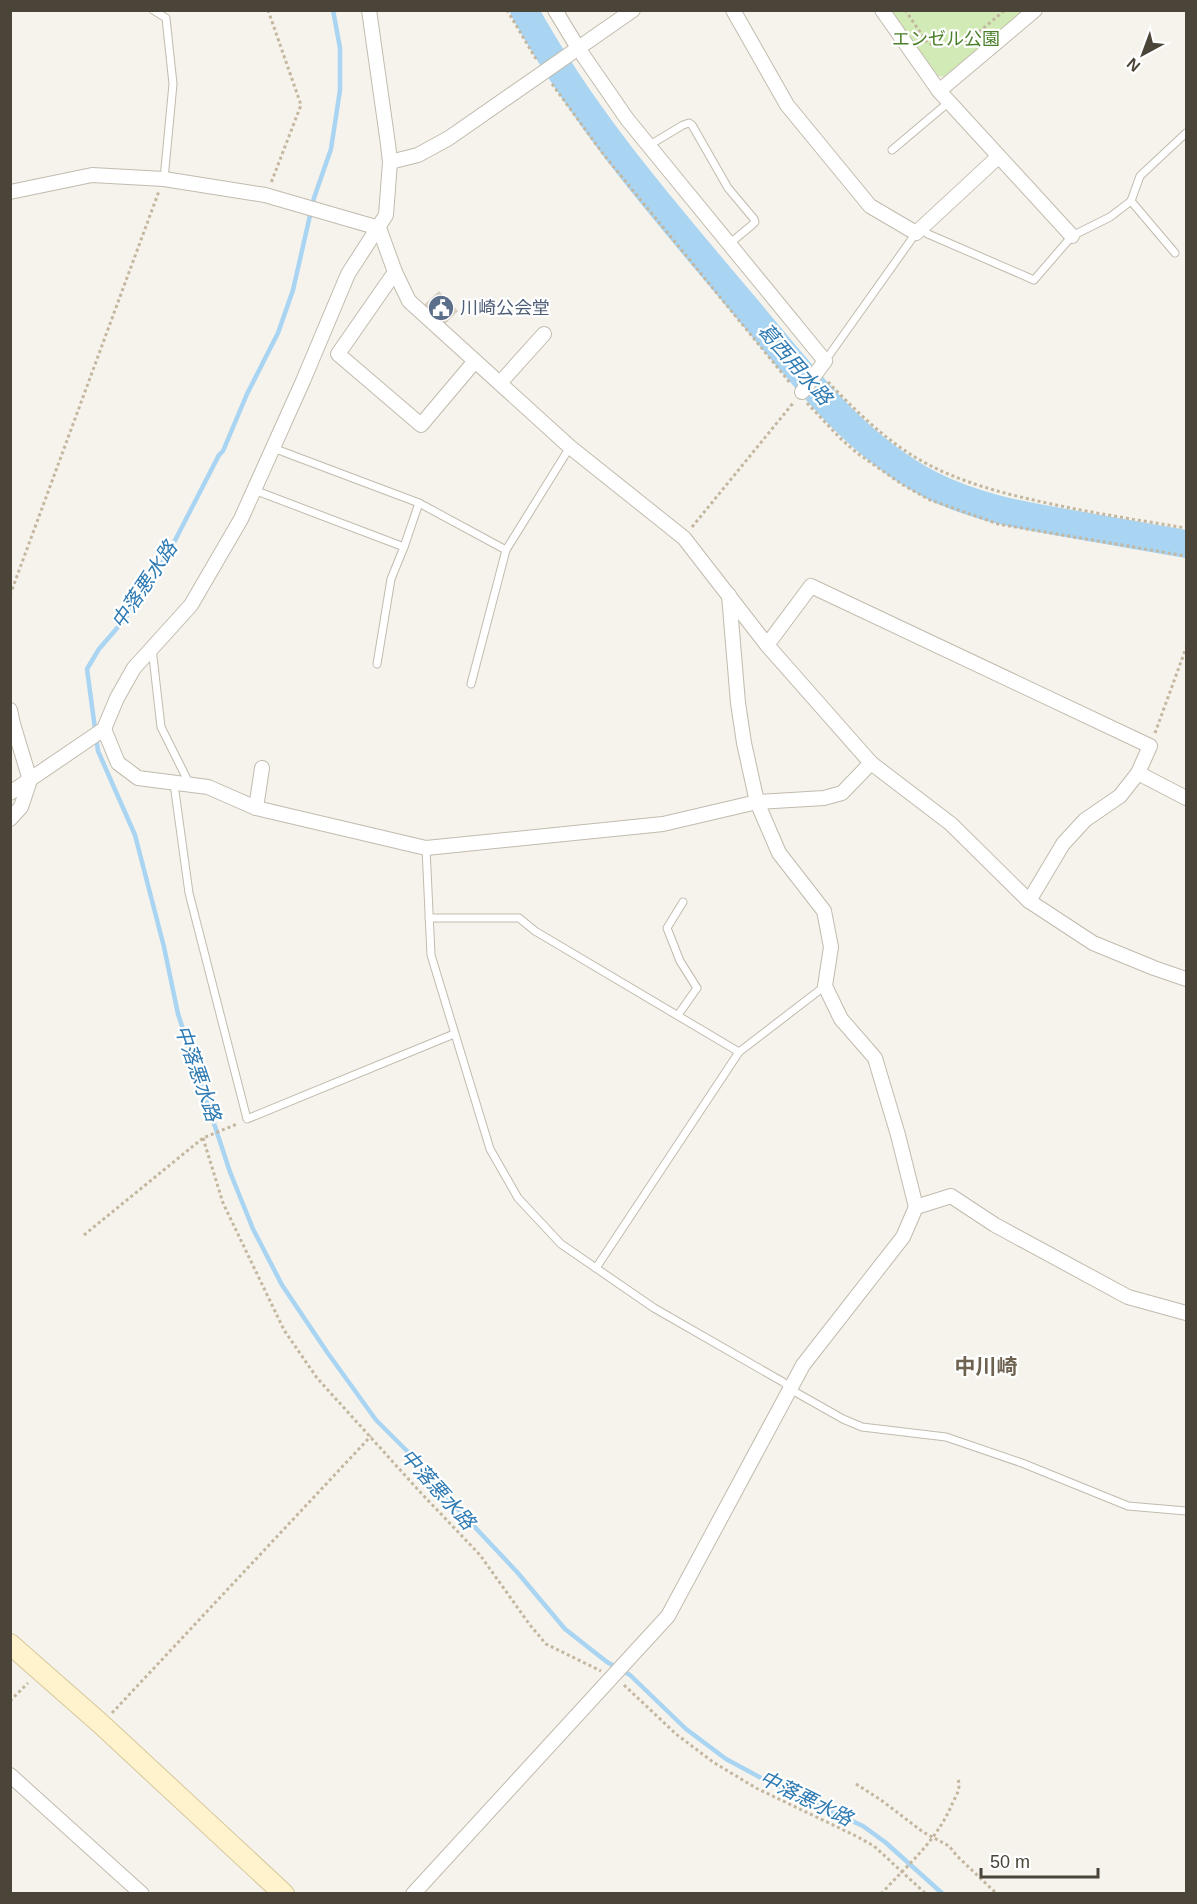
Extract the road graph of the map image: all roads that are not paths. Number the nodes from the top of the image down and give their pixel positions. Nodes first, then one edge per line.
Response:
1 (153, 10) edge
2 (369, 10) edge
3 (555, 10) edge
4 (633, 10) edge
5 (733, 10) edge
6 (882, 10) edge
7 (1035, 10) edge
8 (578, 48) junction
9 (939, 91) junction
10 (949, 102) junction
11 (1186, 133) edge
12 (648, 146) junction
13 (892, 150) dead end
14 (998, 157) junction
15 (390, 162) junction
16 (164, 179) junction
17 (10, 192) edge
18 (1131, 201) junction
19 (379, 228) junction
20 (919, 230) junction
21 (1072, 237) junction
22 (729, 244) junction
23 (1175, 253) dead end
24 (395, 272) junction
25 (544, 334) dead end
26 (475, 361) junction
27 (825, 361) junction
28 (500, 383) junction
29 (800, 393) road end
30 (570, 447) junction
31 (273, 448) junction
32 (254, 490) junction
33 (419, 503) junction
34 (404, 547) junction
35 (506, 550) junction
36 (729, 593) junction
37 (767, 645) junction
38 (152, 648) junction
39 (377, 664) dead end
40 (471, 684) dead end
41 (10, 710) edge
42 (104, 730) junction
43 (871, 763) junction
44 (262, 768) dead end
45 (1138, 773) junction
46 (30, 780) junction
47 (174, 784) junction
48 (190, 785) junction
49 (10, 793) edge
50 (1186, 798) edge
51 (757, 802) junction
52 (256, 808) junction
53 (10, 819) edge
54 (426, 848) junction
55 (1029, 901) junction
56 (683, 902) dead end
57 (429, 918) junction
58 (1186, 979) edge
59 (825, 986) junction
60 (678, 1016) junction
61 (454, 1034) junction
62 (739, 1052) junction
63 (916, 1206) junction
64 (596, 1268) junction
65 (1186, 1313) edge
66 (790, 1389) junction
67 (1186, 1511) edge
68 (10, 1644) edge
69 (10, 1775) edge
70 (142, 1893) edge
71 (284, 1893) edge
72 (413, 1893) edge

1 - 16 lane
2 - 15 street
3 - 8 street
4 - 8 street
5 - 20 street
6 - 9 street
7 - 9 street
8 - 12 street
8 - 15 street
9 - 10 street
10 - 13 lane
10 - 14 street
11 - 18 lane
12 - 22 street
12 - 22 lane
14 - 20 street
14 - 21 street
15 - 19 street
16 - 17 street
16 - 19 street
18 - 21 lane
18 - 23 lane
19 - 24 street
19 - 31 street
20 - 21 lane
20 - 27 lane
22 - 27 street
24 - 26 street
24 - 26 street
25 - 28 street
26 - 28 street
27 - 29 street
28 - 30 street
30 - 35 lane
30 - 36 street
31 - 32 street
31 - 33 lane
32 - 34 lane
32 - 38 street
33 - 34 lane
33 - 35 lane
34 - 39 lane
35 - 40 lane
36 - 37 street
36 - 51 street
37 - 43 street
37 - 45 street
38 - 42 street
38 - 48 lane
41 - 46 street
42 - 46 street
42 - 47 street
43 - 51 street
43 - 55 street
44 - 52 street
45 - 50 street
45 - 55 street
46 - 49 street
46 - 53 street
47 - 48 street
47 - 61 lane
48 - 52 street
51 - 54 street
51 - 59 street
52 - 54 street
54 - 57 lane
55 - 58 street
56 - 60 lane
57 - 60 lane
57 - 61 lane
59 - 62 lane
59 - 63 street
60 - 62 lane
61 - 64 lane
62 - 64 lane
63 - 65 street
63 - 66 street
64 - 66 lane
66 - 67 lane
66 - 72 street
68 - 71 street
69 - 70 street

